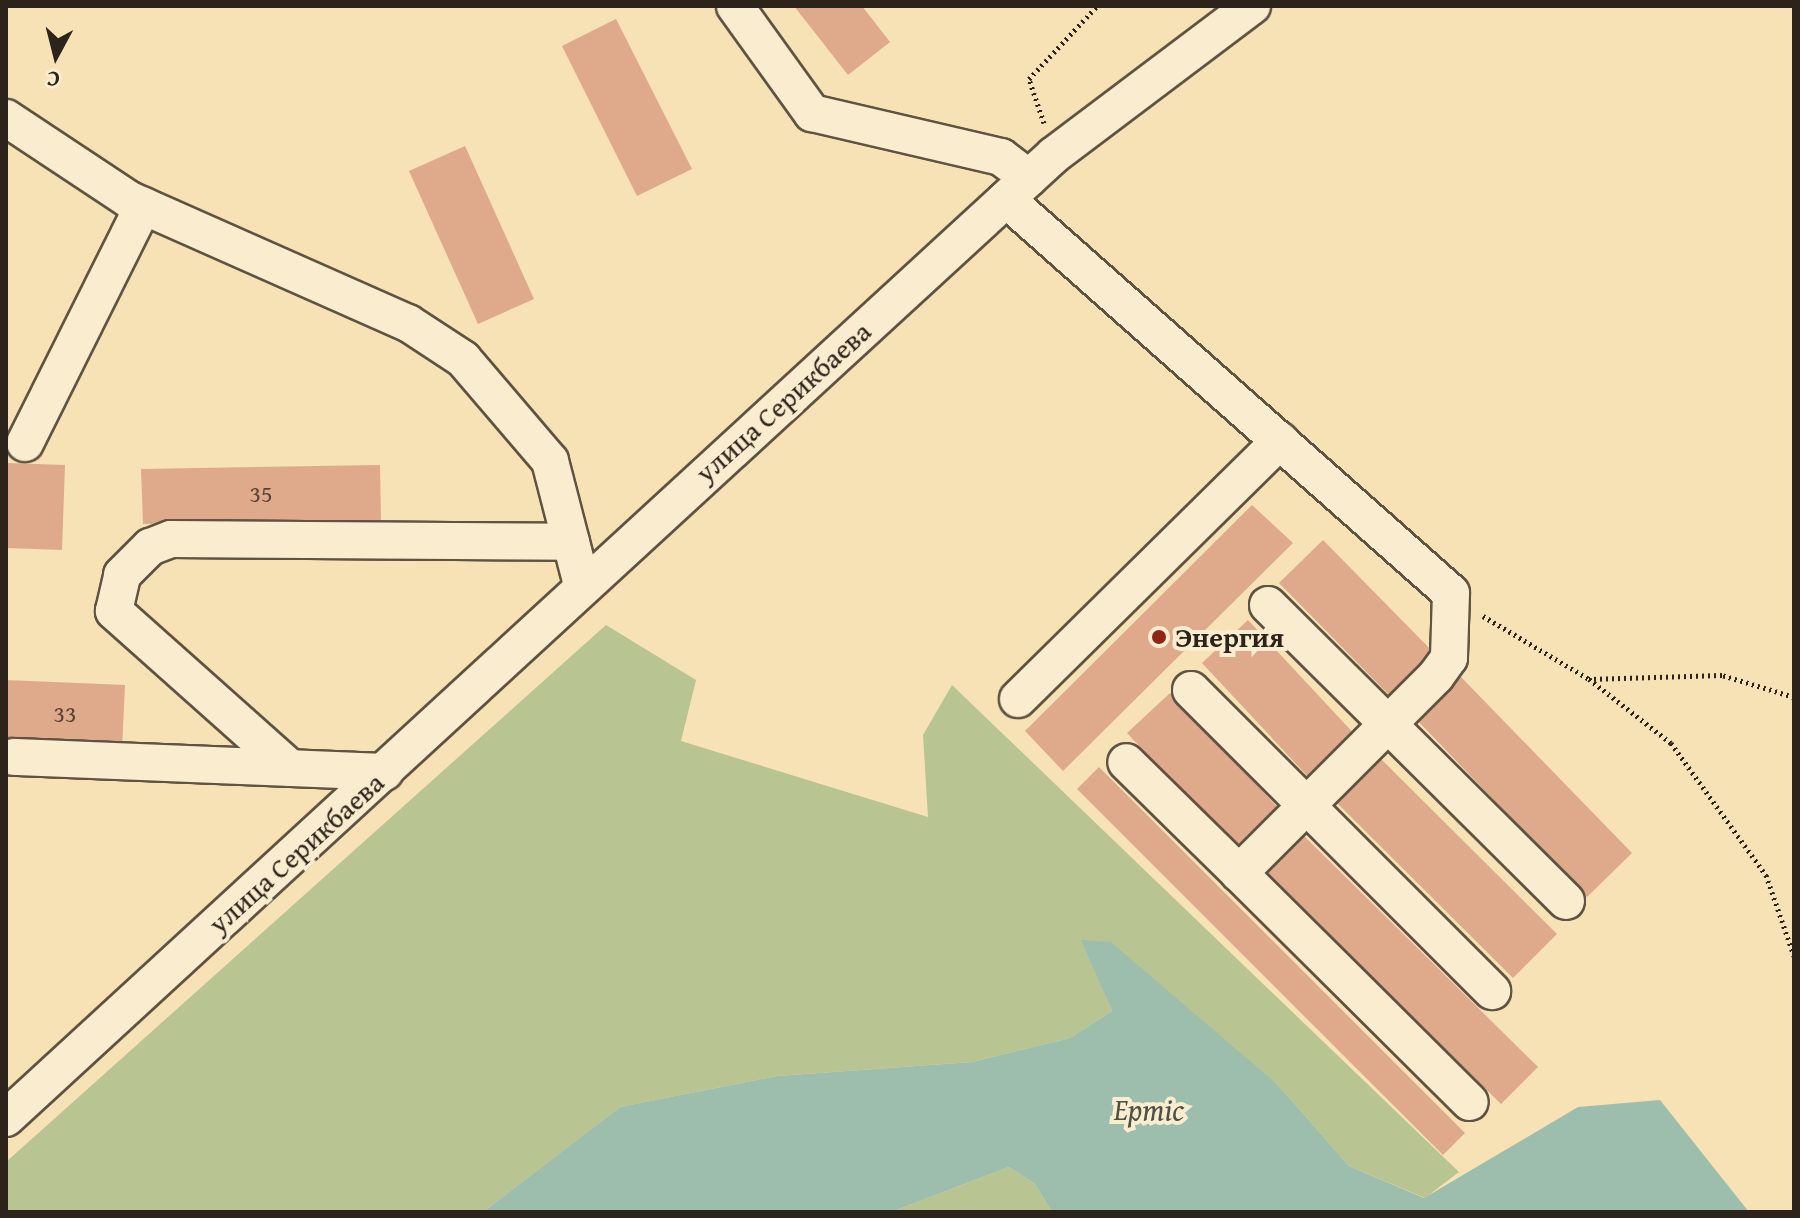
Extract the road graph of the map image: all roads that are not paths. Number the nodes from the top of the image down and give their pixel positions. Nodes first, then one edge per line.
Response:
1 (735, 6) edge
2 (1252, 6) edge
3 (6, 118) edge
4 (1018, 188) junction
5 (143, 206) junction
6 (1280, 441) junction
7 (25, 443) dead end
8 (571, 542) junction
9 (582, 585) junction
10 (1268, 605) dead end
11 (1191, 690) dead end
12 (1018, 699) dead end
13 (1388, 724) junction
14 (14, 757) dead end
15 (1126, 762) dead end
16 (290, 768) junction
17 (385, 772) junction
18 (1306, 806) junction
19 (1239, 873) junction
20 (1566, 901) dead end
21 (1492, 991) dead end
22 (1470, 1102) dead end
23 (8, 1109) edge

1 - 4 street
2 - 4 street, улица Серикбаева
3 - 5 street
4 - 6 street
4 - 9 street, улица Серикбаева
5 - 7 street
5 - 8 street
6 - 12 street
6 - 13 street
8 - 9 street
8 - 16 street
9 - 17 street, улица Серикбаева
10 - 13 street
11 - 18 street
13 - 18 street
13 - 20 street
14 - 16 street
15 - 19 street
16 - 17 street
17 - 23 street, улица Серикбаева
18 - 19 street
18 - 21 street
19 - 22 street

